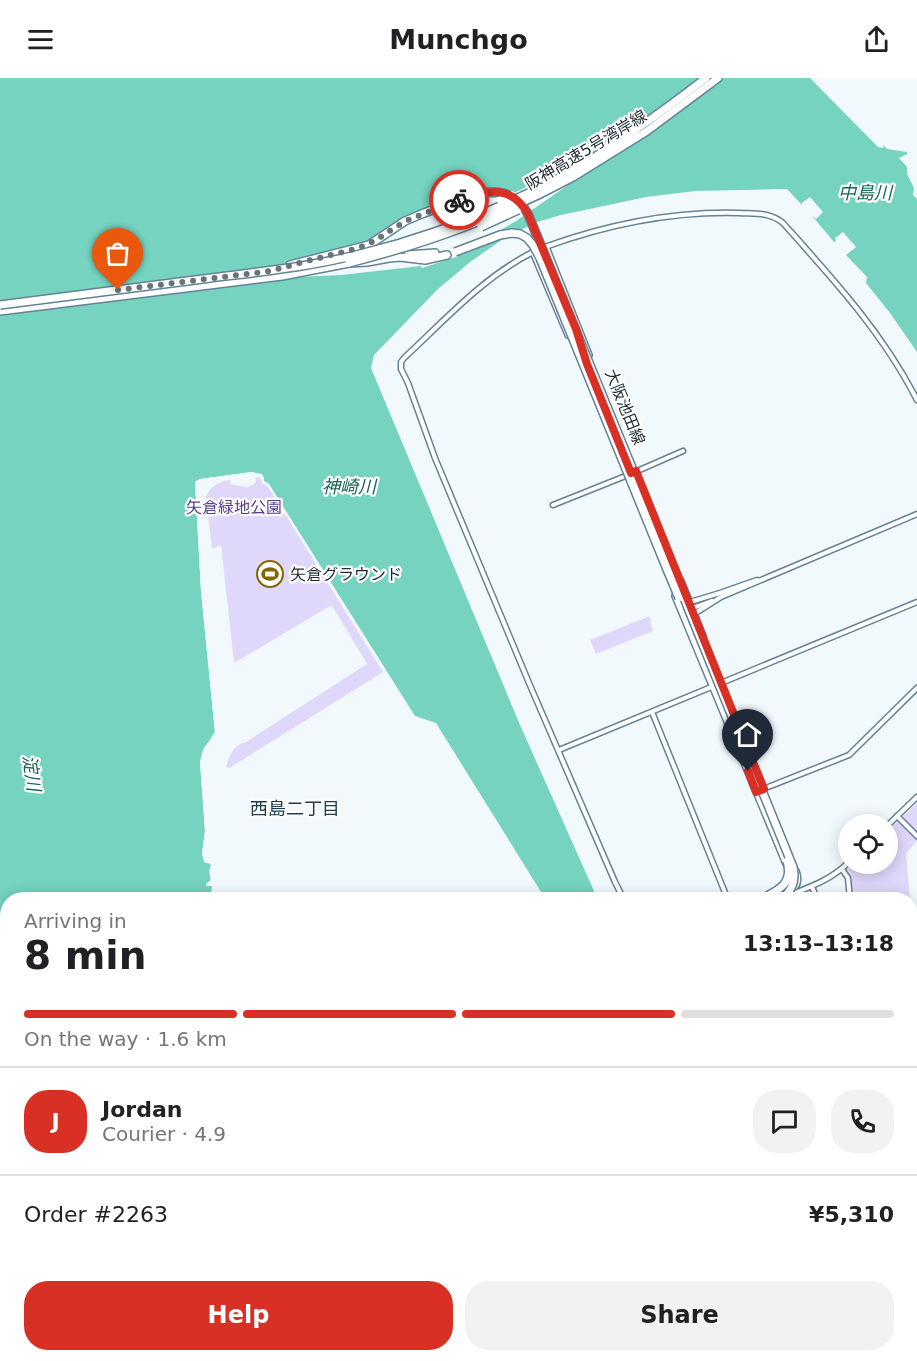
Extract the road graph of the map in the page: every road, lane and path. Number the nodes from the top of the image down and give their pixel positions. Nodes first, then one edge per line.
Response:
1 (706, 78) edge
2 (718, 78) edge
3 (570, 172) junction
4 (556, 186) junction
5 (500, 200) dead end
6 (481, 227) dead end
7 (385, 241) dead end
8 (546, 247) junction
9 (359, 248) junction
10 (455, 252) dead end
11 (533, 252) junction
12 (435, 253) dead end
13 (447, 255) dead end
14 (400, 257) junction
15 (350, 263) junction
16 (271, 271) junction
17 (0, 305) edge
18 (0, 311) edge
19 (576, 329) junction
20 (917, 400) edge
21 (619, 448) junction
22 (683, 451) dead end
23 (631, 473) junction
24 (553, 505) dead end
25 (917, 514) edge
26 (772, 575) junction
27 (676, 599) junction
28 (917, 602) edge
29 (692, 608) junction
30 (686, 619) junction
31 (721, 683) junction
32 (714, 687) junction
33 (917, 688) edge
34 (652, 712) junction
35 (559, 750) junction
36 (764, 789) junction
37 (756, 792) junction
38 (917, 797) edge
39 (898, 815) edge
40 (898, 817) edge
41 (917, 836) edge
42 (838, 872) edge
43 (845, 874) edge
44 (812, 887) junction
45 (620, 892) edge
46 (725, 892) edge
47 (776, 892) edge
48 (782, 892) edge
49 (786, 892) edge
50 (789, 892) edge
51 (799, 892) edge
52 (814, 892) edge
53 (849, 892) edge

1 - 3 highway, 阪神高速5号湾岸線
2 - 4 highway, 阪神高速5号湾岸線, bridge
3 - 5 highway, bridge
3 - 16 highway, 阪神高速5号湾岸線, bridge
4 - 6 highway, bridge
4 - 15 highway, 阪神高速5号湾岸線, bridge
7 - 9 highway
8 - 11 street
8 - 20 street
8 - 23 main road, 大阪池田線
9 - 16 highway, bridge
9 - 19 highway, bridge
10 - 21 highway, bridge
11 - 23 main road, 大阪池田線
11 - 35 street
12 - 14 highway
13 - 14 highway
14 - 15 highway, bridge
15 - 18 highway, 阪神高速5号湾岸線
16 - 17 highway, 阪神高速5号湾岸線, bridge
19 - 21 highway, bridge
19 - 50 highway, bridge
21 - 23 highway
21 - 27 highway, bridge
21 - 47 highway, bridge
22 - 23 street
23 - 24 street
23 - 27 main road, 大阪池田線
23 - 29 main road, 大阪池田線
25 - 26 street
26 - 29 street
26 - 29 street
27 - 29 street
27 - 30 main road, 大阪池田線
28 - 31 street
29 - 30 street
29 - 31 main road, 大阪池田線
30 - 32 main road, 大阪池田線
31 - 32 street
31 - 36 main road, 大阪池田線
32 - 34 street
32 - 37 main road, 大阪池田線
33 - 36 street
34 - 35 street
34 - 46 street
35 - 45 street
36 - 37 street
36 - 49 main road, 大阪池田線
37 - 48 main road, 大阪池田線
38 - 39 street
40 - 41 street
42 - 44 street
43 - 53 street
44 - 51 street
44 - 52 street

